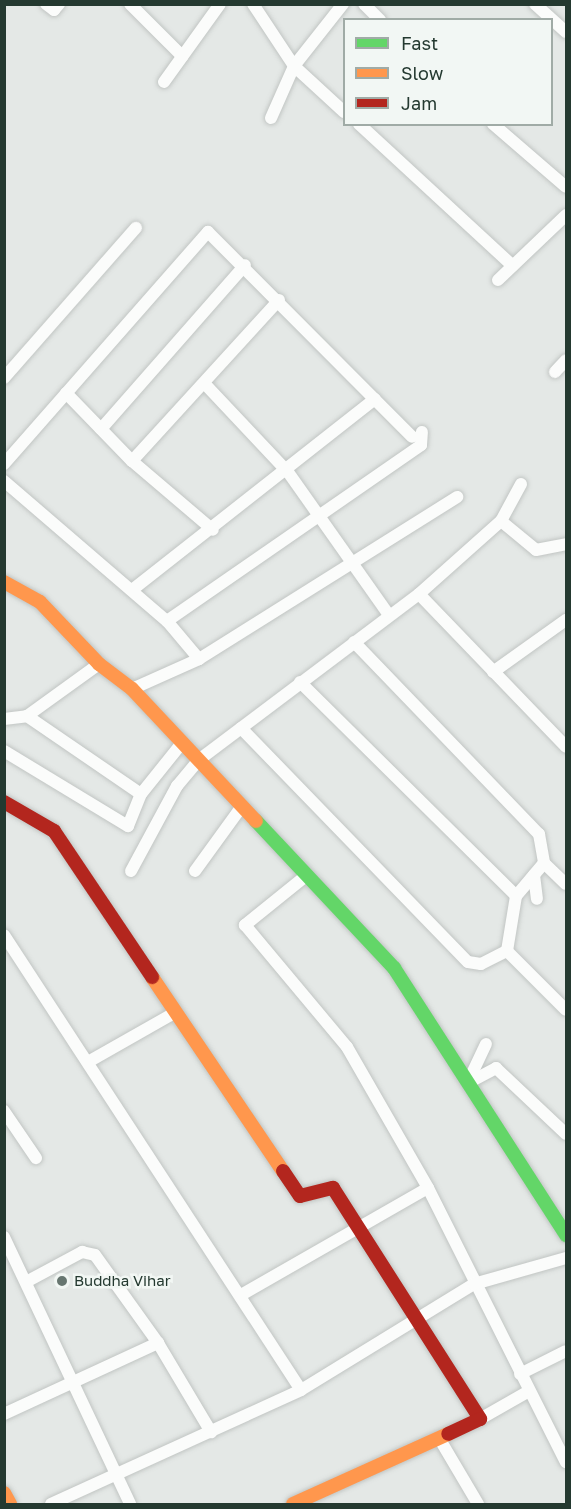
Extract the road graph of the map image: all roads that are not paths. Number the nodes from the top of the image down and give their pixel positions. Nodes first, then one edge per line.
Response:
1 (46, 4) edge
2 (59, 4) edge
3 (129, 4) edge
4 (220, 4) edge
5 (253, 4) edge
6 (343, 4) edge
7 (364, 4) edge
8 (536, 4) edge
9 (378, 18) edge
10 (552, 18) edge
11 (553, 19) edge
12 (567, 32) edge
13 (182, 56) junction
14 (294, 66) junction
15 (164, 82) dead end
16 (343, 109) edge
17 (271, 118) dead end
18 (361, 126) edge
19 (495, 126) edge
20 (567, 187) edge
21 (567, 215) edge
22 (136, 228) dead end
23 (245, 265) junction
24 (513, 266) junction
25 (498, 280) dead end
26 (279, 300) junction
27 (567, 360) edge
28 (555, 372) dead end
29 (4, 378) edge
30 (204, 383) junction
31 (66, 393) junction
32 (375, 399) junction
33 (101, 429) junction
34 (132, 460) junction
35 (4, 464) edge
36 (288, 472) junction
37 (4, 481) edge
38 (521, 484) dead end
39 (457, 497) dead end
40 (323, 516) junction
41 (501, 521) junction
42 (213, 530) junction
43 (567, 544) edge
44 (356, 564) junction
45 (4, 582) edge
46 (132, 590) junction
47 (419, 594) junction
48 (389, 615) junction
49 (567, 620) edge
50 (167, 621) junction
51 (354, 642) junction
52 (199, 659) junction
53 (99, 664) junction
54 (493, 672) junction
55 (300, 682) junction
56 (132, 689) junction
57 (27, 716) junction
58 (4, 719) edge
59 (242, 728) junction
60 (182, 743) junction
61 (567, 747) edge
62 (4, 751) edge
63 (200, 759) junction
64 (141, 794) junction
65 (4, 802) edge
66 (242, 806) junction
67 (544, 862) junction
68 (195, 871) dead end
69 (131, 872) dead end
70 (307, 875) junction
71 (534, 875) junction
72 (567, 884) edge
73 (516, 896) junction
74 (537, 899) dead end
75 (4, 935) edge
76 (507, 951) junction
77 (567, 1010) edge
78 (176, 1012) junction
79 (486, 1044) dead end
80 (88, 1062) junction
81 (468, 1083) junction
82 (4, 1111) edge
83 (567, 1134) edge
84 (36, 1158) dead end
85 (428, 1188) junction
86 (358, 1228) junction
87 (567, 1235) edge
88 (4, 1237) edge
89 (567, 1258) edge
90 (26, 1282) junction
91 (474, 1284) junction
92 (241, 1295) junction
93 (419, 1320) junction
94 (158, 1342) junction
95 (567, 1351) edge
96 (520, 1374) junction
97 (75, 1382) junction
98 (301, 1390) junction
99 (529, 1390) junction
100 (4, 1414) edge
101 (480, 1419) junction
102 (211, 1432) junction
103 (439, 1438) junction
104 (567, 1462) edge
105 (118, 1477) junction
106 (4, 1493) edge
107 (10, 1504) edge
108 (51, 1504) edge
109 (130, 1504) edge
110 (293, 1504) edge
111 (478, 1504) edge

1 - 2 street
3 - 13 street
4 - 13 street
5 - 14 street
6 - 14 street
7 - 9 street
8 - 10 street
11 - 12 street
13 - 15 street
14 - 16 street
14 - 17 street
18 - 24 street
19 - 20 street
21 - 24 street
22 - 29 street
23 - 26 street
23 - 31 street
23 - 33 street
24 - 25 street
26 - 30 street
26 - 32 street
27 - 28 street
30 - 34 street
30 - 36 street
31 - 33 street
31 - 35 street
32 - 36 street
32 - 40 street
33 - 34 street
34 - 42 street
36 - 40 street
36 - 42 street
37 - 46 street
38 - 41 street
39 - 44 street
40 - 44 street
40 - 50 street
41 - 43 street
41 - 47 street
42 - 46 street
44 - 48 street
44 - 52 street
45 - 53 street
46 - 50 street
47 - 48 street
47 - 54 street
48 - 51 street
49 - 54 street
50 - 52 street
51 - 55 street
51 - 67 street
52 - 56 street
53 - 56 street
53 - 57 street
54 - 61 street
55 - 59 street
55 - 73 street
56 - 60 street
57 - 58 street
57 - 64 street
59 - 63 street
59 - 76 street
60 - 63 street
60 - 64 street
62 - 64 street
63 - 66 street
63 - 69 street
65 - 78 street
66 - 68 street
66 - 70 street
67 - 71 street
67 - 72 street
70 - 81 street
70 - 85 street
71 - 73 street
71 - 74 street
73 - 76 street
75 - 80 street
76 - 77 street
78 - 80 street
78 - 86 street
79 - 81 street
80 - 92 street
81 - 83 street
81 - 87 street
82 - 84 street
85 - 86 street
85 - 91 street
86 - 92 street
86 - 93 street
88 - 90 street
89 - 91 street
90 - 94 street
90 - 97 street
91 - 93 street
91 - 96 street
92 - 98 street
93 - 98 street
93 - 101 street
94 - 97 street
94 - 102 street
95 - 96 street
96 - 99 street
97 - 100 street
97 - 105 street
98 - 102 street
99 - 101 street
99 - 104 street
101 - 103 street
102 - 105 street
103 - 110 street
103 - 111 street
105 - 108 street
105 - 109 street
106 - 107 street

